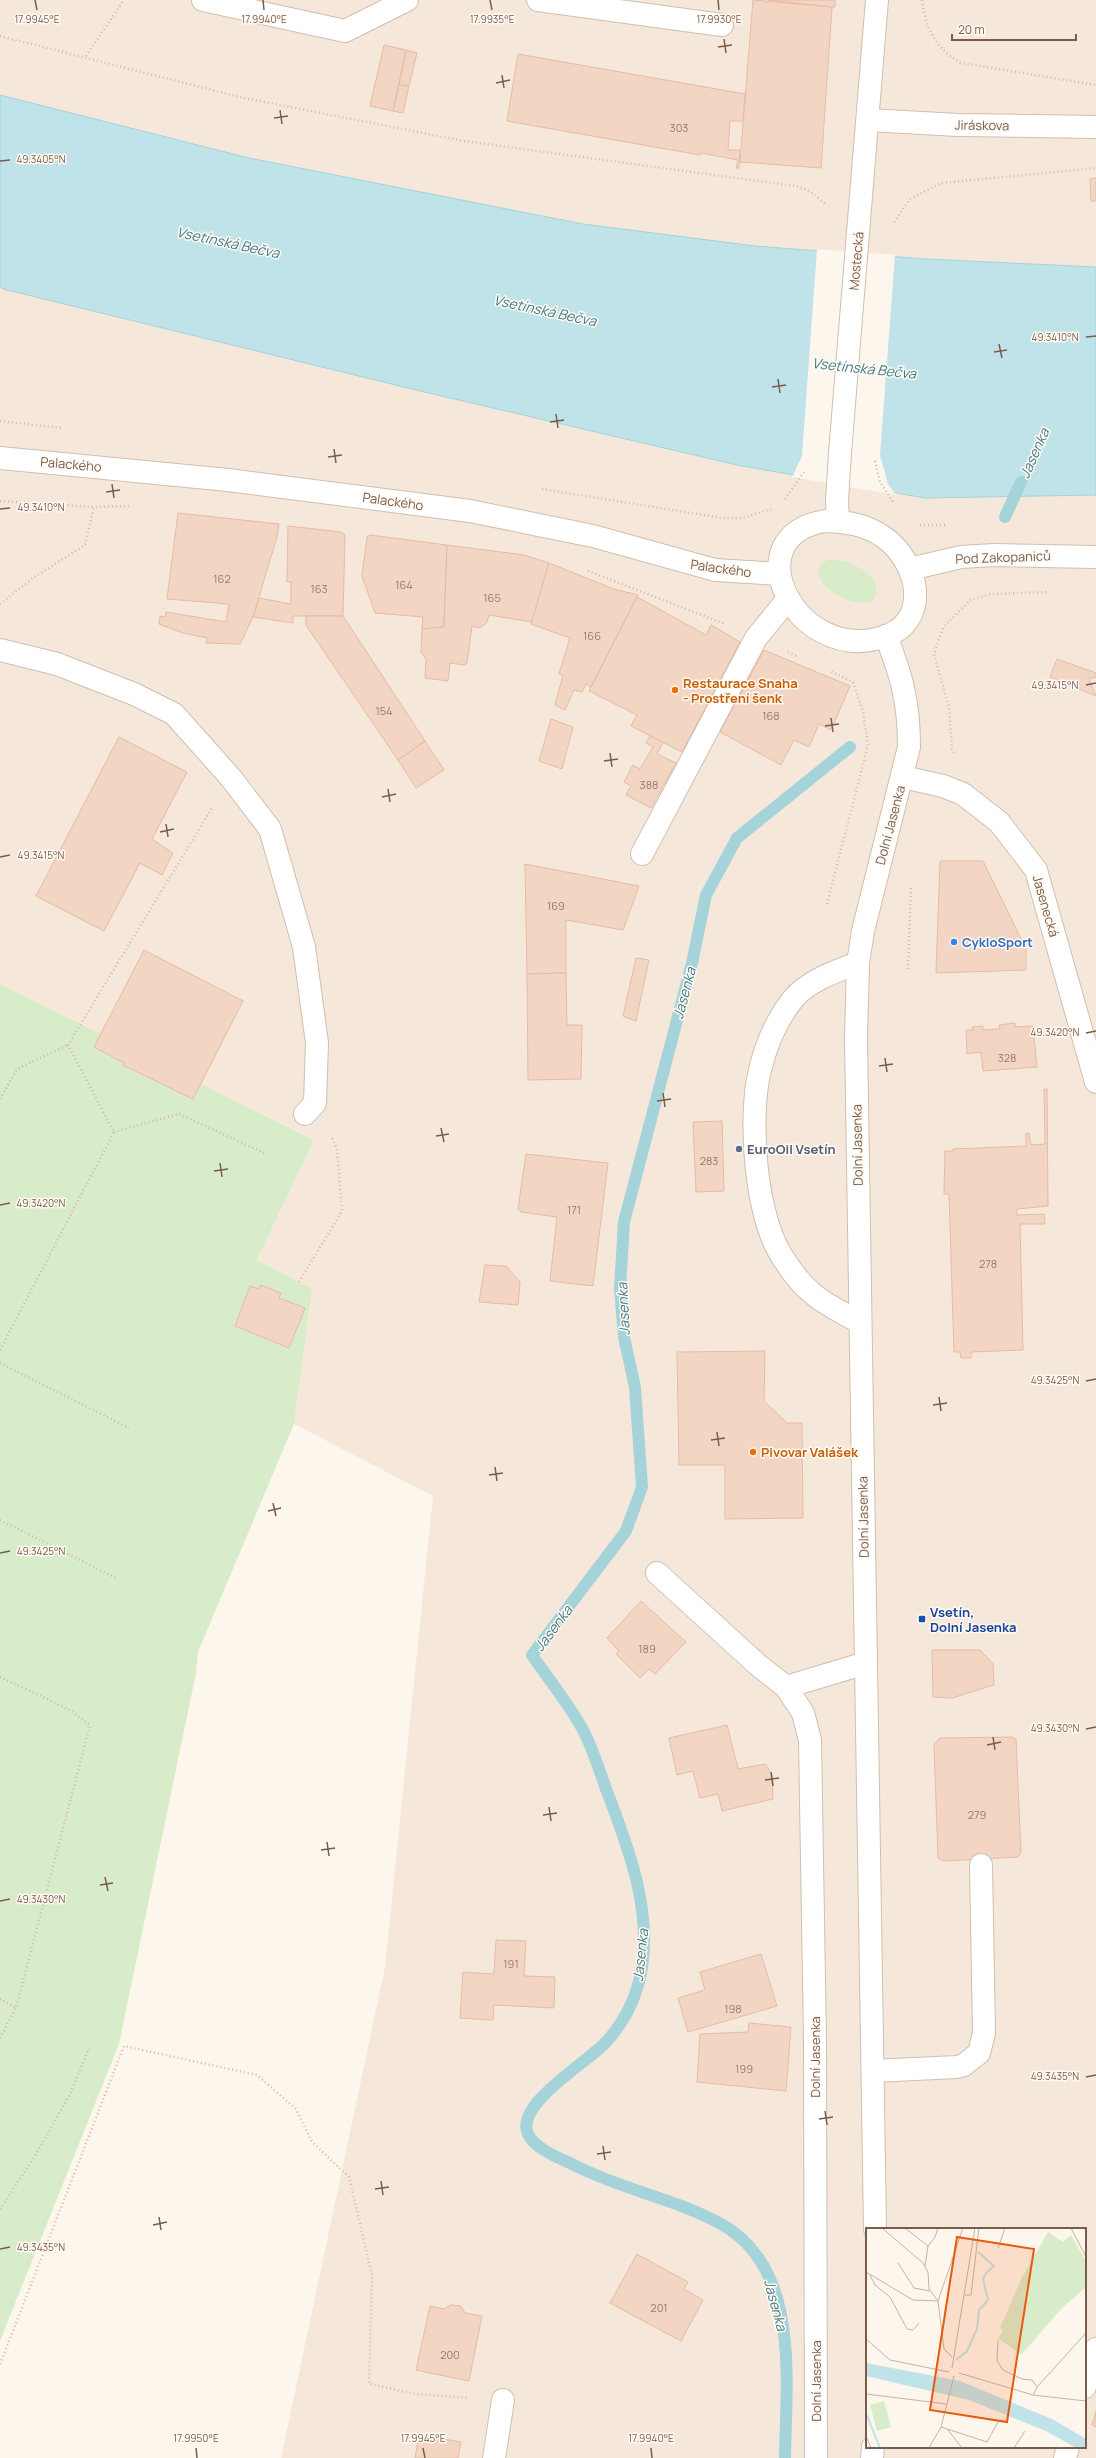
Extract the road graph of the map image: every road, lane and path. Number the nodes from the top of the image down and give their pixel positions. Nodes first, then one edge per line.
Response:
1 (124, 0) edge
2 (203, 0) edge
3 (407, 0) edge
4 (538, 0) edge
5 (877, 0) edge
6 (922, 0) edge
7 (722, 25) dead end
8 (0, 36) edge
9 (86, 56) junction
10 (1096, 86) edge
11 (868, 120) junction
12 (1096, 127) edge
13 (1096, 168) edge
14 (827, 205) dead end
15 (896, 210) dead end
16 (900, 211) junction
17 (890, 228) dead end
18 (0, 458) edge
19 (786, 498) dead end
20 (0, 501) edge
21 (782, 501) dead end
22 (138, 506) dead end
23 (94, 507) junction
24 (774, 507) dead end
25 (838, 511) junction
26 (703, 515) dead end
27 (1096, 557) edge
28 (580, 568) dead end
29 (910, 569) junction
30 (780, 574) junction
31 (1052, 592) dead end
32 (788, 599) junction
33 (0, 604) edge
34 (886, 636) junction
35 (756, 638) junction
36 (0, 650) edge
37 (805, 660) dead end
38 (825, 669) dead end
39 (958, 760) dead end
40 (903, 777) junction
41 (231, 778) junction
42 (642, 854) dead end
43 (911, 878) dead end
44 (827, 904) dead end
45 (858, 963) junction
46 (908, 969) dead end
47 (68, 1045) junction
48 (1096, 1082) edge
49 (0, 1099) edge
50 (305, 1114) dead end
51 (114, 1132) junction
52 (337, 1149) dead end
53 (264, 1154) dead end
54 (299, 1282) dead end
55 (859, 1322) junction
56 (0, 1350) edge
57 (0, 1363) edge
58 (129, 1428) dead end
59 (0, 1520) edge
60 (656, 1573) dead end
61 (116, 1578) dead end
62 (866, 1664) junction
63 (0, 1678) edge
64 (786, 1687) junction
65 (981, 1865) dead end
66 (0, 2000) edge
67 (16, 2008) junction
68 (0, 2038) edge
69 (89, 2048) dead end
70 (873, 2071) junction
71 (0, 2209) edge
72 (875, 2228) edge
73 (1096, 2349) edge
74 (0, 2364) edge
75 (1086, 2384) edge
76 (503, 2400) joint
77 (873, 2448) edge
78 (1068, 2448) edge
79 (494, 2458) edge
80 (816, 2458) edge
81 (872, 2458) edge
82 (1065, 2458) edge

1 - 9 path
2 - 3 street
4 - 7 street
5 - 11 street, Mostecká
6 - 10 path
8 - 9 path
9 - 14 path
11 - 12 street, Jiráskova
11 - 25 street, Mostecká
13 - 16 path
15 - 16 path
16 - 17 path
18 - 30 street, Palackého
19 - 21 path
20 - 23 path
22 - 23 path
23 - 33 path
24 - 26 path
25 - 29 street
25 - 30 street
27 - 29 street, Pod Zakopaniců
28 - 35 path
29 - 34 street
30 - 32 street
31 - 39 path
32 - 34 street
32 - 35 street
34 - 40 street, Dolní Jasenka
35 - 37 path
35 - 42 street
36 - 41 street
38 - 44 path
40 - 45 street, Dolní Jasenka
40 - 48 street, Jasenecká
41 - 47 path
41 - 50 street
43 - 46 path
45 - 55 street, Dolní Jasenka
45 - 55 street
47 - 49 path
47 - 51 path
51 - 53 path
51 - 56 path
52 - 54 path
55 - 62 street, Dolní Jasenka
57 - 58 path
59 - 61 path
60 - 64 street, Dolní Jasenka
62 - 64 street
62 - 70 street, Dolní Jasenka
63 - 67 path
64 - 80 street, Dolní Jasenka
65 - 70 street
66 - 67 path
67 - 68 path
69 - 71 path
70 - 72 street, Dolní Jasenka
73 - 75 street
74 - 76 path
76 - 79 street
77 - 81 street
78 - 82 street

